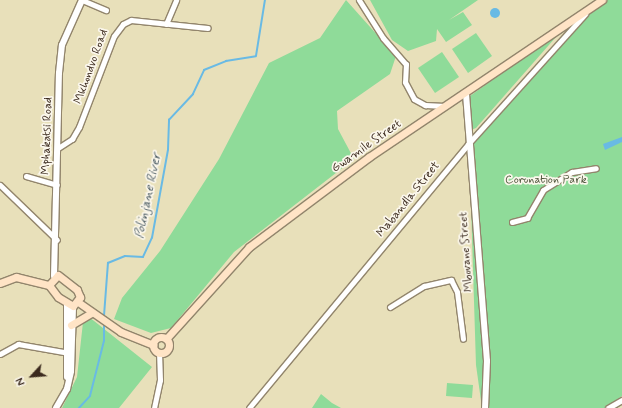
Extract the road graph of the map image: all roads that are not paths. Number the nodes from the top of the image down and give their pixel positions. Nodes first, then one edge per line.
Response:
1 (82, 0) edge
2 (176, 0) edge
3 (359, 0) edge
4 (602, 0) edge
5 (590, 8) junction
6 (106, 10) dead end
7 (166, 24) junction
8 (208, 28) dead end
9 (466, 94) junction
10 (448, 106) junction
11 (468, 144) junction
12 (58, 148) junction
13 (596, 168) dead end
14 (26, 176) dead end
15 (0, 185) edge
16 (57, 185) junction
17 (512, 222) dead end
18 (58, 240) junction
19 (54, 276) junction
20 (0, 283) edge
21 (49, 285) junction
22 (73, 304) junction
23 (390, 307) dead end
24 (92, 313) junction
25 (71, 325) junction
26 (166, 339) junction
27 (463, 339) dead end
28 (153, 345) junction
29 (69, 353) junction
30 (158, 353) junction
31 (0, 354) edge
32 (622, 400) edge
33 (56, 408) edge
34 (154, 408) edge
35 (249, 408) edge
36 (485, 408) edge
37 (608, 408) edge

1 - 6 street
1 - 12 street, Mphakatsi Road
2 - 7 street
3 - 10 street
4 - 5 main road, Gwamile Street
5 - 9 main road, Gwamile Street
5 - 11 street, Mabandla Street
7 - 8 street, Mkhondvo Road
7 - 12 street, Mkhondvo Road
9 - 10 main road, Gwamile Street
9 - 11 street, Mbovane Street
10 - 26 main road, Gwamile Street
11 - 35 street, Mabandla Street
11 - 36 street, Mbovane Street
12 - 16 street, Mphakatsi Road
13 - 17 street
14 - 16 street
15 - 18 street
16 - 18 street, Mphakatsi Road
18 - 19 street, Mphakatsi Road
19 - 21 main road
19 - 22 main road
20 - 21 main road
21 - 22 main road
22 - 24 main road
22 - 25 street
22 - 29 street
23 - 27 street
24 - 25 main road
24 - 28 main road
25 - 29 street
26 - 28 main road
26 - 30 main road
28 - 30 main road
29 - 31 street
29 - 33 street
30 - 34 street
32 - 37 street

